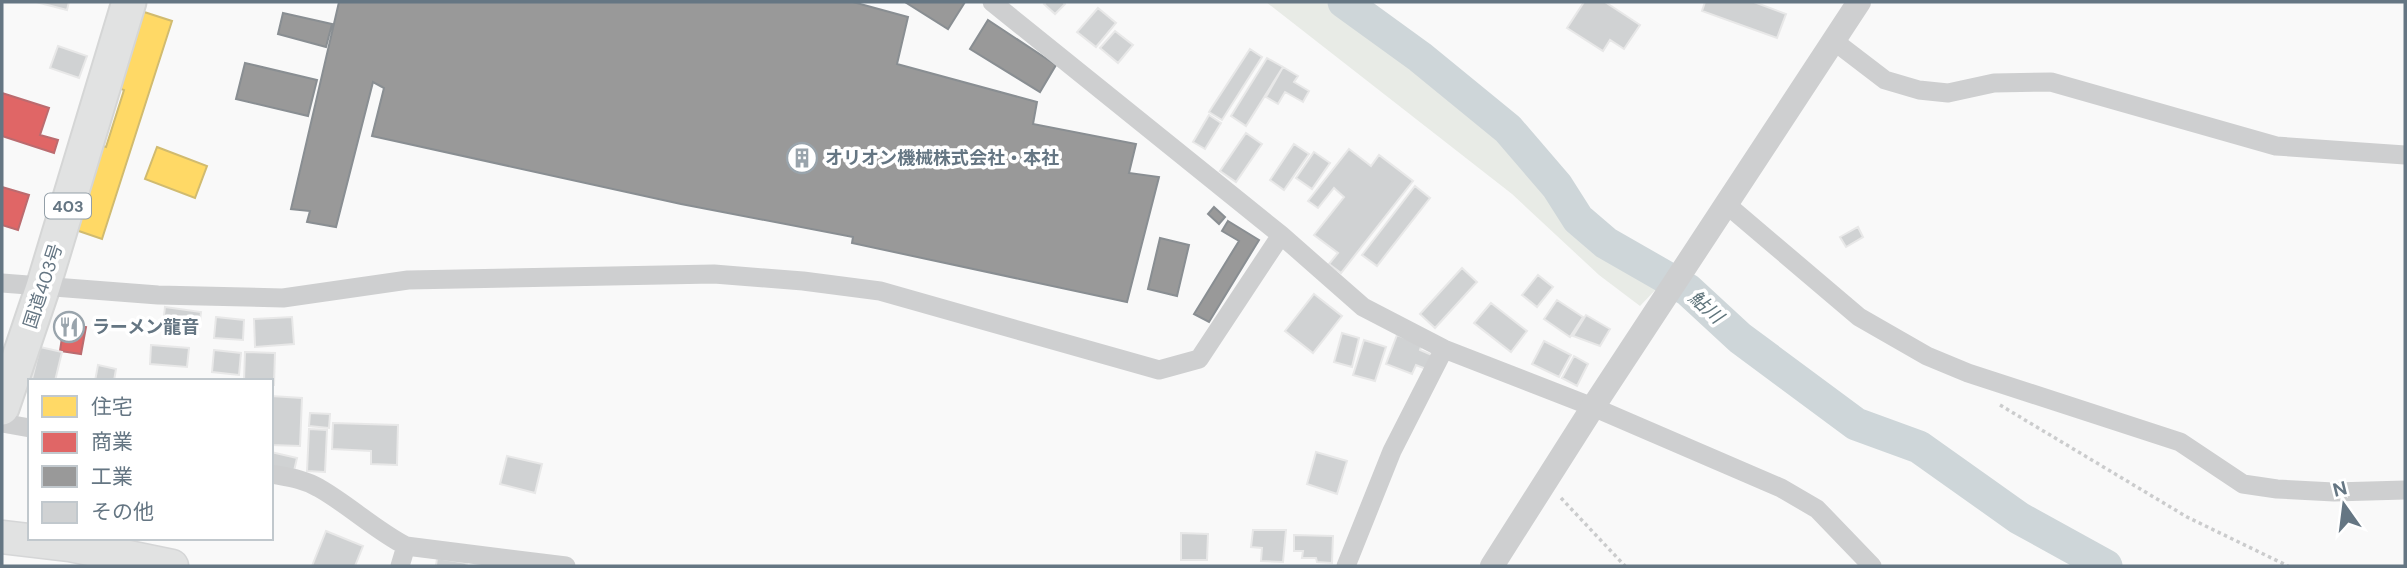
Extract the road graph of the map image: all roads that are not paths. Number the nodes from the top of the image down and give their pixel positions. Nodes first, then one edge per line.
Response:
1 (130, 2) edge
2 (992, 2) edge
3 (1859, 2) edge
4 (1834, 41) junction
5 (2405, 155) edge
6 (1723, 209) junction
7 (1281, 235) junction
8 (2, 283) edge
9 (43, 287) junction
10 (1444, 349) junction
11 (1592, 407) junction
12 (2, 408) edge
13 (2, 423) edge
14 (28, 428) edge
15 (273, 474) edge
16 (2405, 490) edge
17 (2, 537) edge
18 (406, 546) junction
19 (172, 566) edge
20 (400, 566) edge
21 (566, 566) edge
22 (1346, 566) edge
23 (1492, 566) edge
24 (1872, 566) edge

1 - 9 highway, 国道403号 / 403
2 - 7 street
3 - 4 street
4 - 5 street
4 - 6 street
6 - 11 street
6 - 16 street
7 - 9 street
7 - 10 street
8 - 9 street
9 - 12 highway, 国道403号 / 403
10 - 11 street
10 - 22 street
11 - 23 street
11 - 24 street
13 - 14 street
15 - 18 street
17 - 19 main road
18 - 20 street
18 - 21 street

